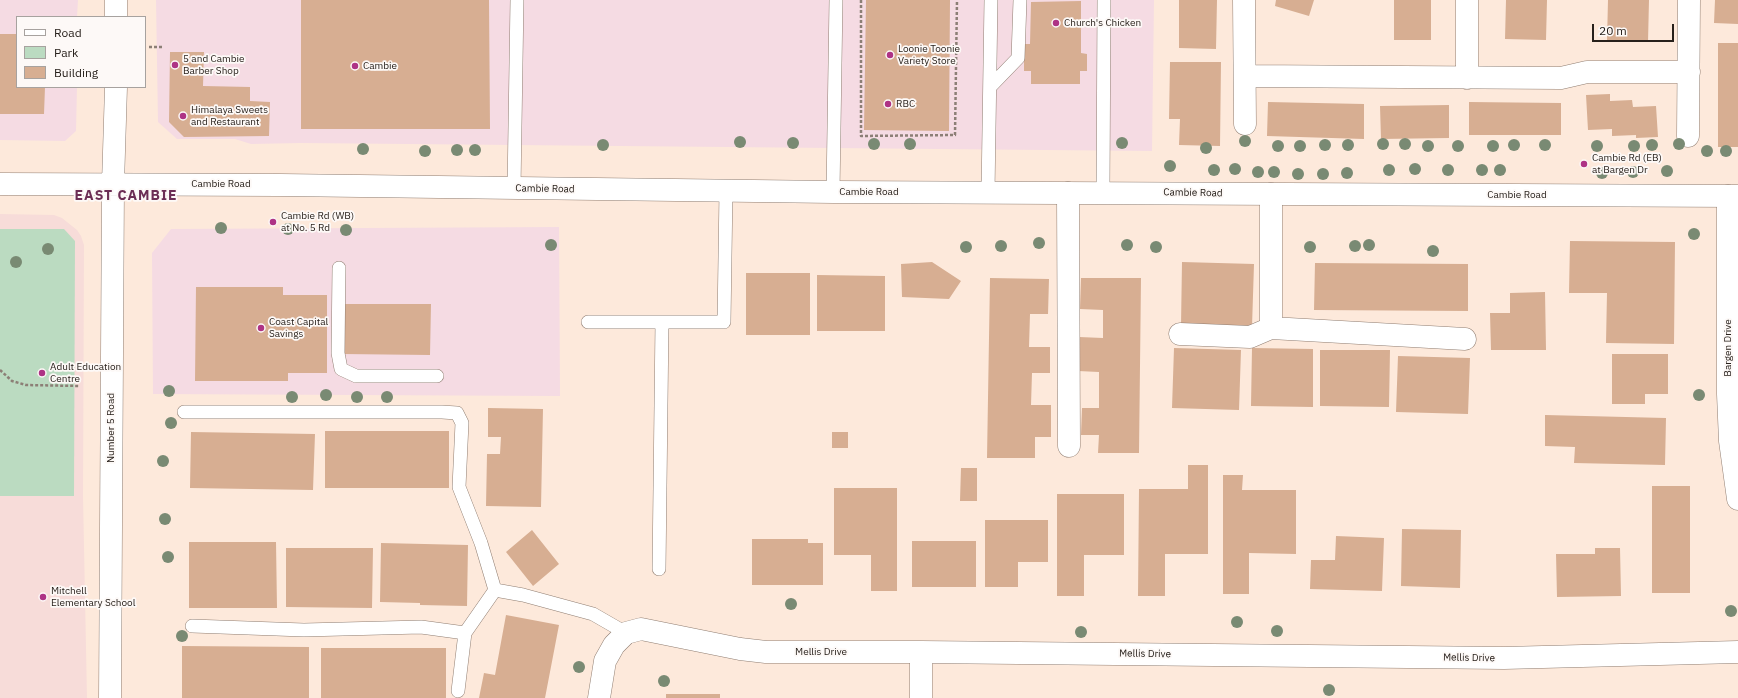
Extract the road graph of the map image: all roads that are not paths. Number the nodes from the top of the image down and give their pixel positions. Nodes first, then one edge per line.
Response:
1 (116, 0) edge
2 (517, 0) edge
3 (836, 0) edge
4 (991, 0) edge
5 (1020, 0) edge
6 (1104, 0) edge
7 (1244, 0) edge
8 (1467, 0) edge
9 (1689, 0) edge
10 (116, 16) edge
11 (1689, 72) junction
12 (1245, 76) junction
13 (1467, 78) junction
14 (990, 87) junction
15 (116, 88) edge
16 (1245, 124) dead end
17 (1688, 136) dead end
18 (0, 184) edge
19 (113, 184) junction
20 (514, 189) junction
21 (726, 190) junction
22 (833, 192) junction
23 (1103, 192) junction
24 (988, 193) junction
25 (1068, 193) junction
26 (1271, 194) junction
27 (1733, 196) edge
28 (339, 268) dead end
29 (588, 322) dead end
30 (662, 322) junction
31 (1271, 328) junction
32 (1180, 334) dead end
33 (1465, 339) dead end
34 (437, 376) dead end
35 (184, 412) dead end
36 (1069, 446) dead end
37 (1738, 499) edge
38 (659, 569) dead end
39 (495, 590) junction
40 (192, 626) dead end
41 (465, 633) junction
42 (626, 633) junction
43 (921, 652) junction
44 (1738, 652) edge
45 (458, 691) dead end
46 (110, 698) edge
47 (598, 698) edge
48 (921, 698) edge

1 - 10 street
2 - 20 lane
3 - 22 lane
4 - 14 lane
5 - 14 lane
6 - 23 lane
7 - 12 street
8 - 13 street
9 - 11 street
11 - 13 street
11 - 17 street
12 - 13 street
12 - 16 street
14 - 24 lane
15 - 19 street, Number 5 Road
18 - 19 street, Cambie Road
19 - 20 street, Cambie Road
19 - 46 street, Number 5 Road
20 - 21 street, Cambie Road
21 - 22 street, Cambie Road
21 - 30 lane
22 - 24 street, Cambie Road
23 - 25 street, Cambie Road
23 - 26 street, Cambie Road
24 - 25 street, Cambie Road
25 - 36 street
26 - 27 street, Cambie Road
26 - 31 street
27 - 37 street, Bargen Drive
28 - 34 lane
29 - 30 lane
30 - 38 lane
31 - 32 street
31 - 33 street
35 - 39 lane
39 - 41 lane
39 - 42 lane
40 - 41 lane
41 - 45 lane
42 - 43 street, Mellis Drive
42 - 47 street
43 - 44 street, Mellis Drive
43 - 48 street

